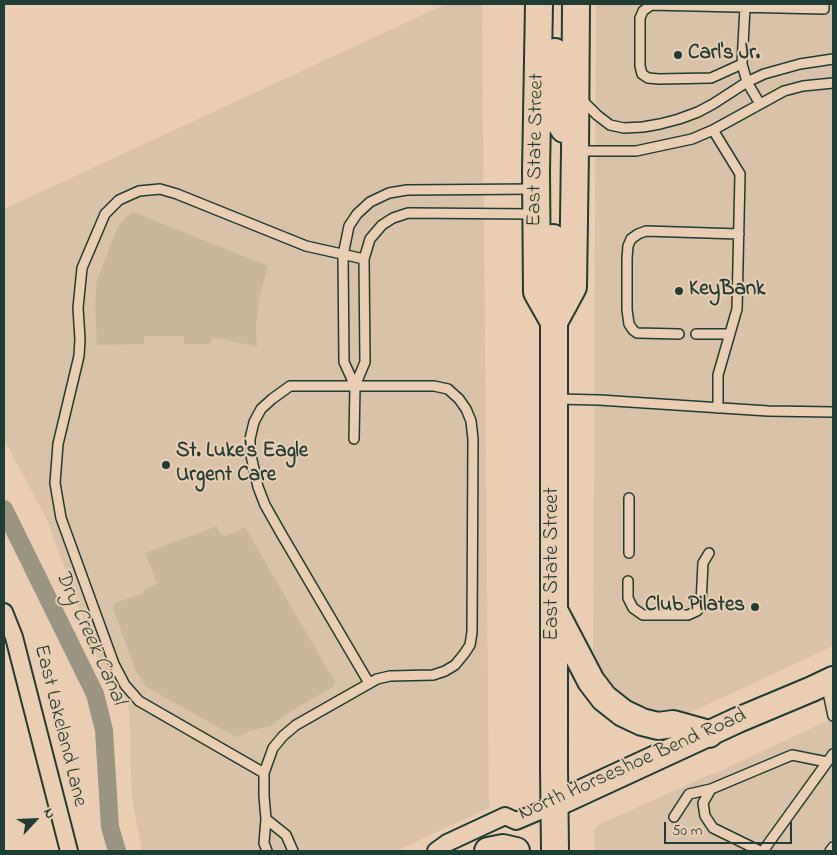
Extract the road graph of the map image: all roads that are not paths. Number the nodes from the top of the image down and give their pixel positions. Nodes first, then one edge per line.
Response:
1 (539, 4) edge
2 (554, 4) edge
3 (576, 4) edge
4 (651, 4) edge
5 (824, 4) edge
6 (744, 7) junction
7 (833, 60) edge
8 (742, 64) junction
9 (747, 82) junction
10 (833, 83) edge
11 (575, 93) junction
12 (760, 104) junction
13 (712, 130) junction
14 (575, 151) junction
15 (536, 201) junction
16 (739, 234) junction
17 (343, 255) junction
18 (364, 259) junction
19 (559, 313) junction
20 (679, 334) dead end
21 (696, 334) dead end
22 (730, 334) junction
23 (355, 386) junction
24 (554, 399) junction
25 (718, 408) junction
26 (833, 412) edge
27 (354, 439) dead end
28 (629, 498) dead end
29 (708, 553) dead end
30 (629, 554) dead end
31 (628, 581) dead end
32 (554, 609) junction
33 (4, 612) edge
34 (830, 681) edge
35 (369, 683) junction
36 (833, 716) edge
37 (709, 734) junction
38 (833, 754) edge
39 (827, 762) junction
40 (264, 773) junction
41 (711, 789) junction
42 (554, 805) junction
43 (674, 816) dead end
44 (266, 819) junction
45 (833, 847) edge
46 (69, 851) edge
47 (267, 851) edge
48 (293, 851) edge
49 (436, 851) edge
50 (488, 851) edge
51 (516, 851) edge
52 (555, 851) edge
53 (762, 851) edge
54 (830, 851) edge

1 - 15 main road, East State Street
2 - 14 main road
3 - 11 main road, East State Street
4 - 6 lane
4 - 8 lane
5 - 6 lane
6 - 8 lane
7 - 9 lane
8 - 9 lane
9 - 11 lane
9 - 12 lane
10 - 12 lane
11 - 14 main road, East State Street
12 - 13 lane
13 - 14 lane
13 - 16 lane
14 - 19 main road, East State Street
15 - 17 lane
15 - 18 lane
15 - 19 main road
16 - 20 lane
16 - 22 lane
17 - 18 lane
17 - 23 lane
17 - 40 lane
18 - 23 lane
19 - 24 main road, East State Street
21 - 22 lane
22 - 25 lane
23 - 27 lane
23 - 35 lane
23 - 35 lane
24 - 25 lane
24 - 32 main road, East State Street
25 - 26 lane
28 - 30 lane
29 - 31 lane
32 - 37 main road
32 - 42 main road, East State Street
33 - 46 street, East Lakeland Lane
34 - 36 lane
34 - 37 street, North Horseshoe Bend Road
35 - 40 lane
37 - 42 street, North Horseshoe Bend Road
38 - 39 lane
39 - 41 lane
39 - 53 lane
40 - 44 lane
41 - 43 lane
41 - 53 lane
42 - 49 street, North Horseshoe Bend Road
42 - 52 main road, East State Street
44 - 47 lane
44 - 48 lane
45 - 54 lane
50 - 51 main road

